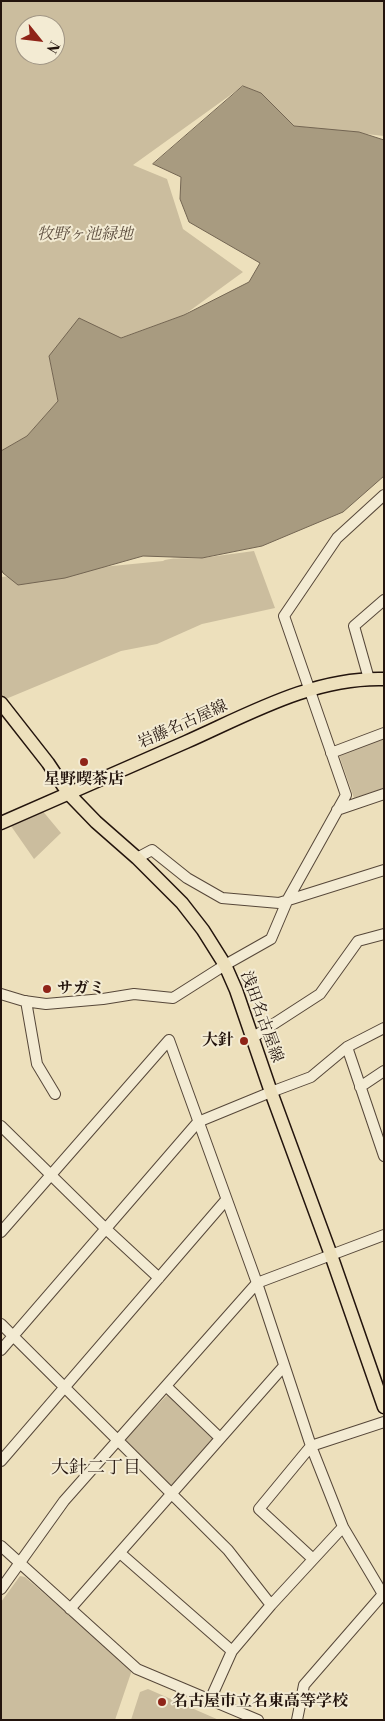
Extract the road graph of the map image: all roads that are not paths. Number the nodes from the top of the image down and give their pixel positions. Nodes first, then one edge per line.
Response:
1 (384, 495) edge
2 (384, 600) edge
3 (369, 679) junction
4 (384, 680) edge
5 (309, 689) junction
6 (1, 703) edge
7 (384, 733) edge
8 (331, 753) junction
9 (68, 793) junction
10 (384, 794) edge
11 (337, 810) junction
12 (1, 823) edge
13 (137, 858) junction
14 (384, 870) edge
15 (288, 900) junction
16 (384, 934) edge
17 (225, 965) junction
18 (1, 994) edge
19 (26, 1001) junction
20 (384, 1028) edge
21 (252, 1038) junction
22 (347, 1046) junction
23 (384, 1071) edge
24 (360, 1087) junction
25 (271, 1092) junction
26 (55, 1094) dead end
27 (198, 1122) junction
28 (1, 1126) edge
29 (384, 1155) edge
30 (51, 1175) junction
31 (226, 1200) junction
32 (2, 1227) edge
33 (106, 1229) junction
34 (384, 1235) edge
35 (331, 1255) junction
36 (159, 1278) junction
37 (256, 1283) junction
38 (1, 1324) edge
39 (13, 1336) junction
40 (1, 1350) edge
41 (284, 1366) junction
42 (65, 1386) junction
43 (166, 1386) junction
44 (384, 1407) edge
45 (384, 1422) edge
46 (220, 1438) junction
47 (119, 1440) junction
48 (311, 1446) junction
49 (1, 1461) edge
50 (171, 1493) junction
51 (343, 1527) junction
52 (1, 1546) edge
53 (120, 1553) junction
54 (313, 1559) junction
55 (19, 1563) junction
56 (1, 1589) edge
57 (383, 1594) edge
58 (271, 1605) junction
59 (70, 1609) junction
60 (232, 1651) junction
61 (210, 1700) junction
62 (258, 1720) edge
63 (297, 1720) edge

1 - 5 street
2 - 3 street
3 - 4 main road, 岩藤名古屋線
3 - 5 main road, 岩藤名古屋線
5 - 8 street
5 - 9 main road, 岩藤名古屋線
6 - 9 main road, 浅田名古屋線
7 - 8 street
8 - 11 street
9 - 12 main road, 岩藤名古屋線
9 - 13 main road, 浅田名古屋線
10 - 11 street
11 - 15 street
13 - 15 street
13 - 17 main road, 浅田名古屋線
14 - 15 street
15 - 17 street
16 - 21 street
17 - 19 street
17 - 21 main road, 浅田名古屋線
18 - 19 street
19 - 26 street
20 - 22 street
21 - 25 main road, 浅田名古屋線
22 - 24 street
22 - 25 street
23 - 24 street
24 - 29 street
25 - 27 street
25 - 35 main road, 浅田名古屋線
27 - 30 street
27 - 31 street
27 - 33 street
28 - 30 street
30 - 32 street
30 - 33 street
31 - 36 street
31 - 37 street
33 - 36 street
33 - 39 street
34 - 35 street
35 - 37 street
35 - 44 main road, 浅田名古屋線
36 - 42 street
37 - 41 street
37 - 43 street
38 - 39 street
39 - 40 street
39 - 42 street
41 - 46 street
41 - 48 street
42 - 47 street
42 - 49 street
43 - 46 street
43 - 47 street
45 - 48 street
46 - 50 street
47 - 50 street
47 - 55 street
48 - 51 street
48 - 54 street
50 - 53 street
50 - 58 street
51 - 54 street
51 - 57 street
52 - 55 street
53 - 59 street
53 - 60 street
54 - 58 street
55 - 56 street
55 - 59 street
57 - 63 street
58 - 60 street
59 - 61 street
60 - 61 street
61 - 62 street

